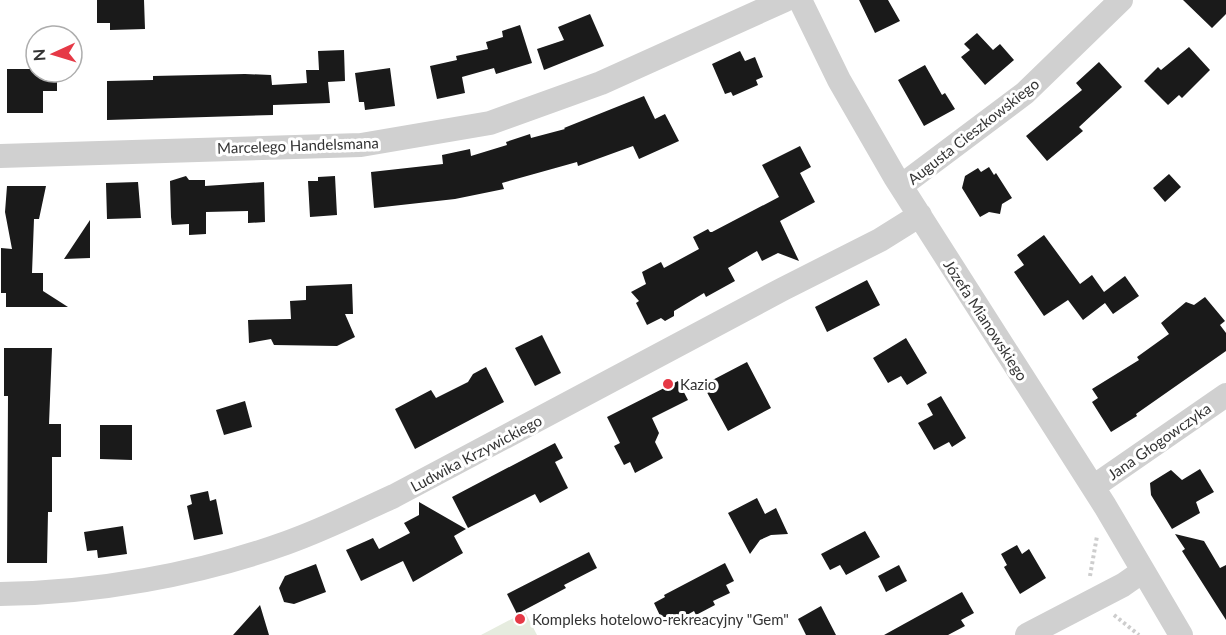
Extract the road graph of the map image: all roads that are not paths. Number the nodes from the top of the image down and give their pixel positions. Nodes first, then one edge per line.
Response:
1 (785, 0) edge
2 (800, 0) edge
3 (1121, 0) edge
4 (0, 156) edge
5 (901, 186) junction
6 (920, 215) junction
7 (1226, 395) edge
8 (1093, 487) junction
9 (1143, 571) junction
10 (0, 594) edge
11 (1027, 635) edge
12 (1181, 635) edge

1 - 4 street, Marcelego Handelsmana
2 - 5 street, Józefa Mianowskiego
3 - 5 street, Augusta Cieszkowskiego
5 - 6 street, Józefa Mianowskiego
6 - 8 street, Józefa Mianowskiego
6 - 10 street, Ludwika Krzywickiego
7 - 8 street, Jana Głogowczyka
8 - 9 street, Józefa Mianowskiego
9 - 11 street
9 - 12 street, Józefa Mianowskiego

